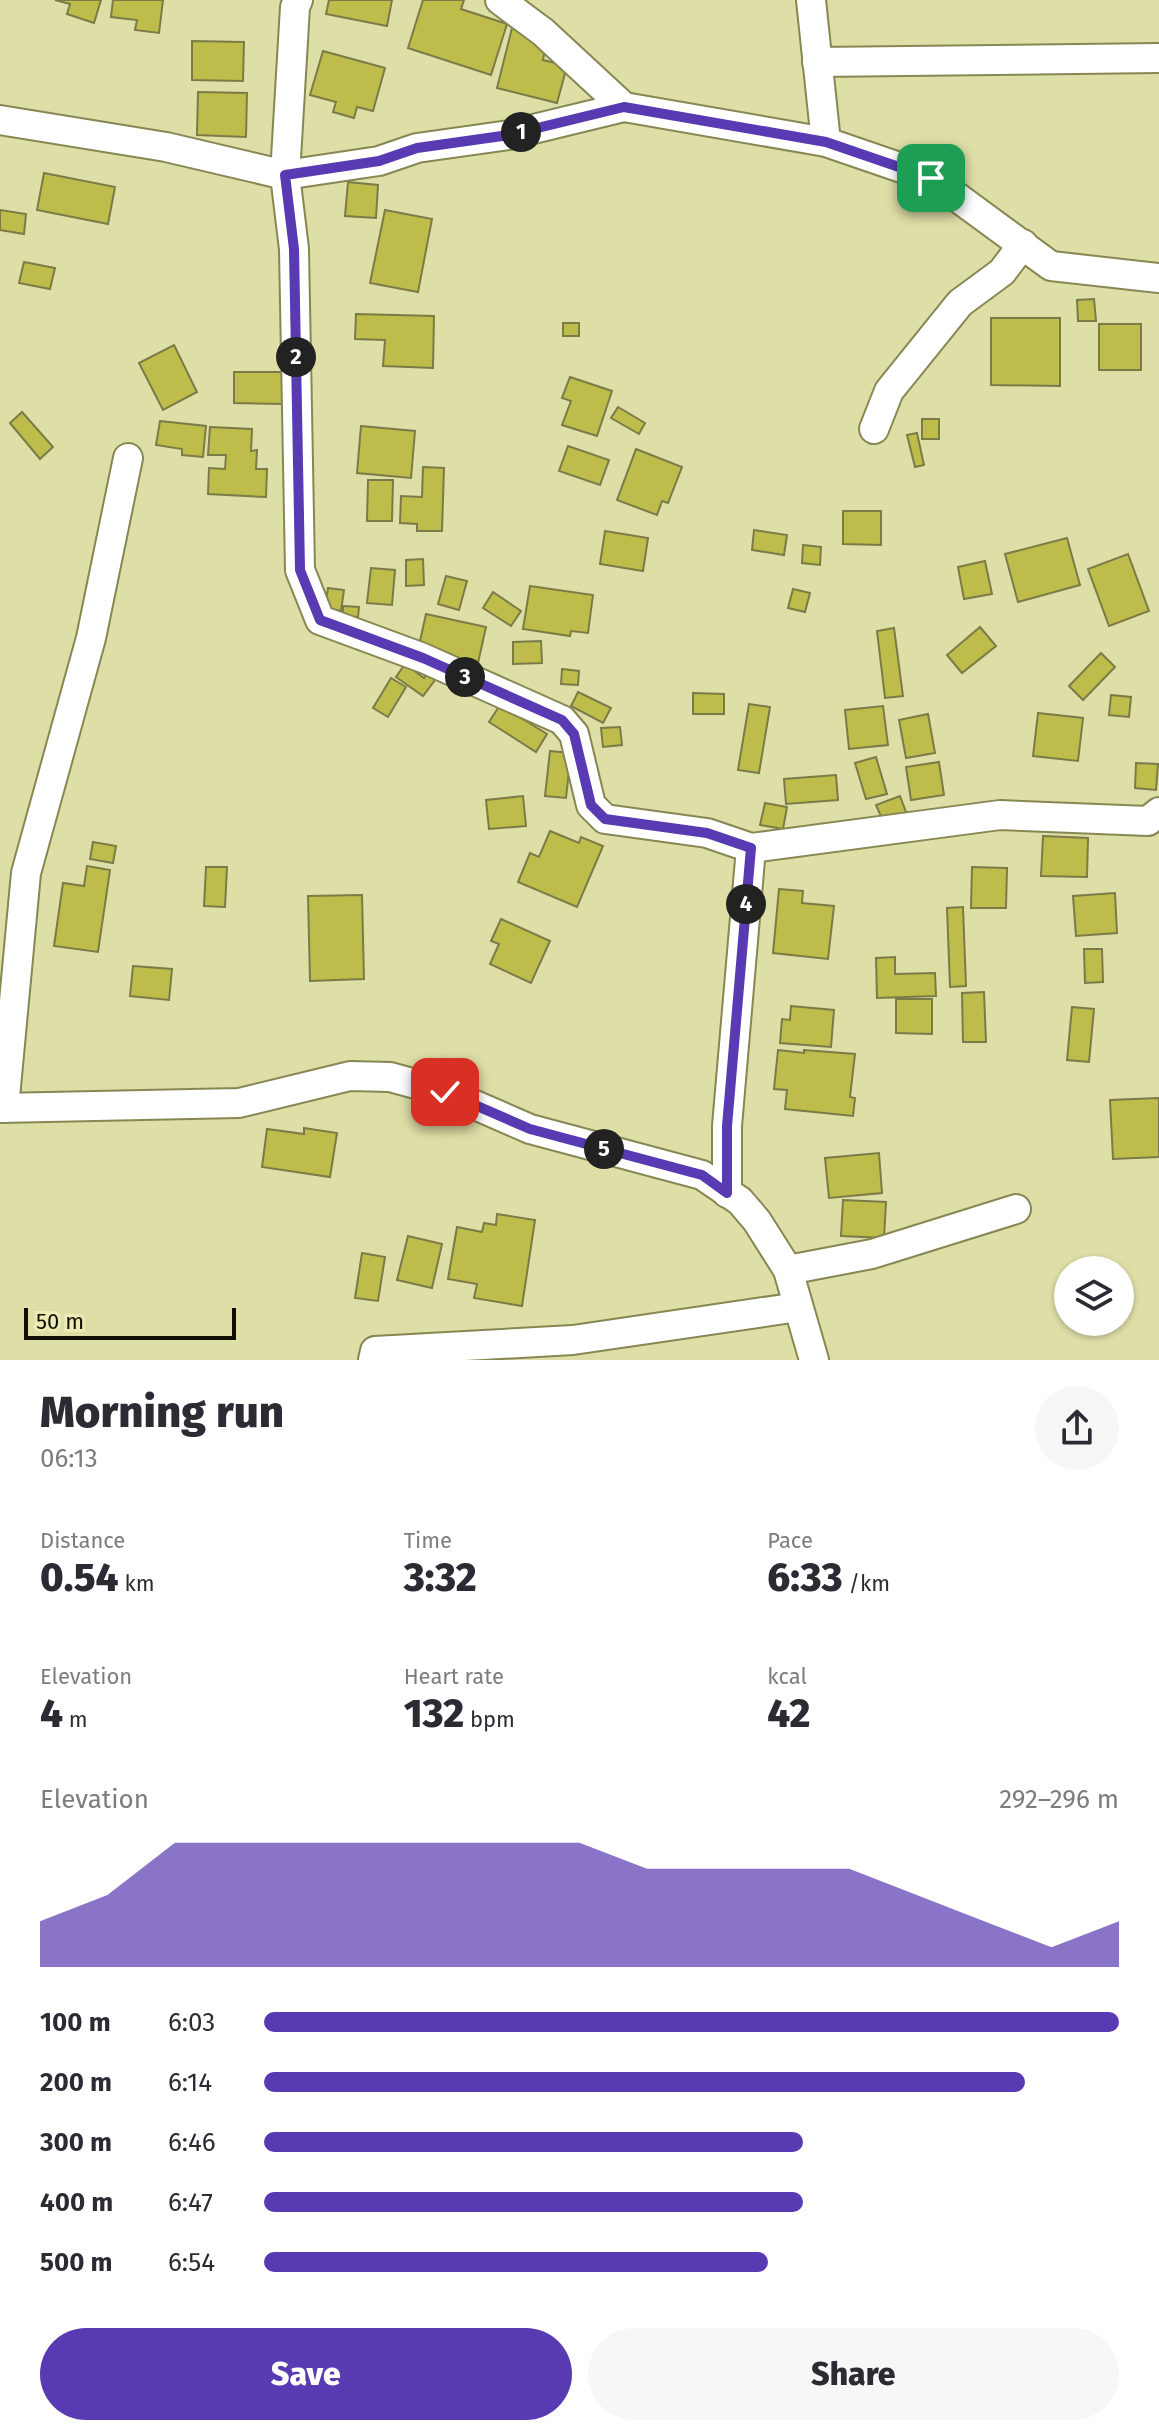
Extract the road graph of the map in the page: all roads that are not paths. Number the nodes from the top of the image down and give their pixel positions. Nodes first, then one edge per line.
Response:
1 (298, 0) edge
2 (500, 0) edge
3 (811, 0) edge
4 (1159, 58) edge
5 (817, 62) junction
6 (624, 107) junction
7 (0, 120) edge
8 (826, 142) junction
9 (285, 175) junction
10 (1023, 244) junction
11 (1159, 278) edge
12 (874, 429) dead end
13 (128, 458) dead end
14 (1159, 812) edge
15 (751, 848) junction
16 (2, 1108) edge
17 (727, 1193) junction
18 (1016, 1209) dead end
19 (788, 1270) junction
20 (798, 1307) junction
21 (570, 1350) edge
22 (373, 1360) edge
23 (814, 1360) edge

1 - 9 street
2 - 6 street
3 - 5 street
4 - 5 street
5 - 8 street
6 - 8 street
6 - 9 street
7 - 9 street
8 - 10 street
9 - 15 street
10 - 11 street
10 - 12 street
13 - 16 street
14 - 15 street
15 - 17 street
16 - 17 street
17 - 19 street
18 - 19 street
19 - 20 street
20 - 21 street
20 - 23 street
21 - 22 street

